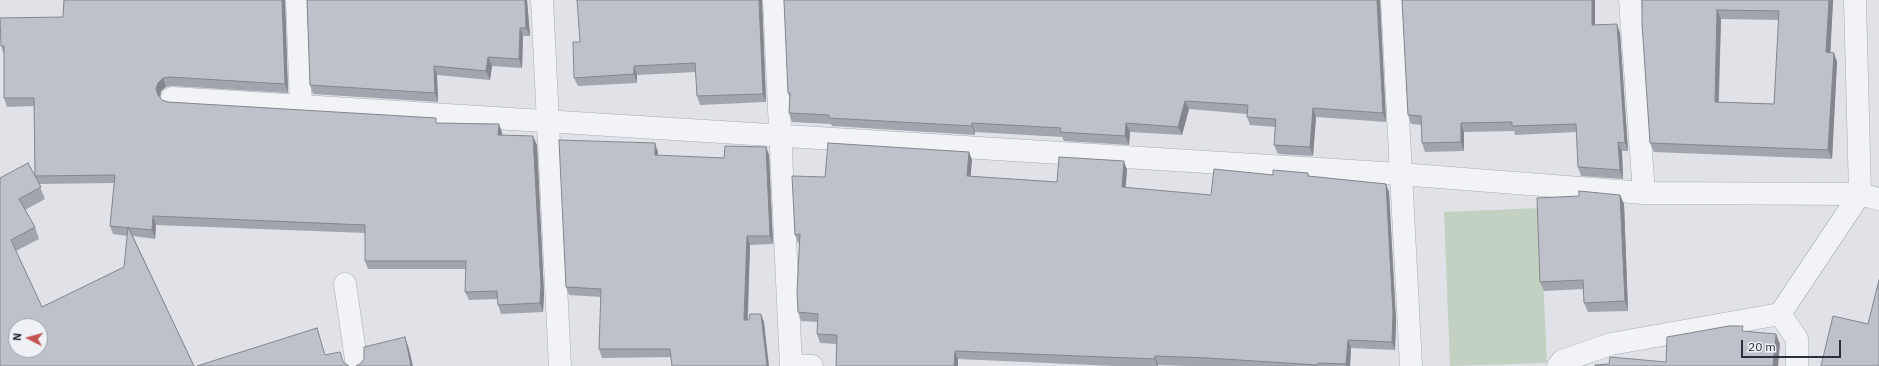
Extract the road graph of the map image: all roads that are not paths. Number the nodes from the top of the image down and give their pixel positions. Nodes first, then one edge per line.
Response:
1 (297, 0) edge
2 (542, 0) edge
3 (774, 0) edge
4 (1392, 0) edge
5 (1630, 0) edge
6 (1855, 0) edge
7 (172, 98) dead end
8 (301, 106) junction
9 (548, 121) junction
10 (780, 137) junction
11 (1400, 174) junction
12 (1644, 193) junction
13 (1869, 197) edge
14 (345, 284) dead end
15 (1780, 314) junction
16 (357, 366) edge
17 (560, 366) edge
18 (798, 366) edge
19 (1411, 366) edge
20 (1558, 366) edge
21 (1798, 366) edge

1 - 8 street
2 - 9 street
3 - 10 street
4 - 11 street
5 - 12 street
6 - 13 street
7 - 8 street
8 - 9 street
9 - 10 street
9 - 17 street
10 - 11 street
10 - 18 street
11 - 12 street
11 - 19 street
12 - 13 street
13 - 15 street
14 - 16 street
15 - 20 street
15 - 21 street

